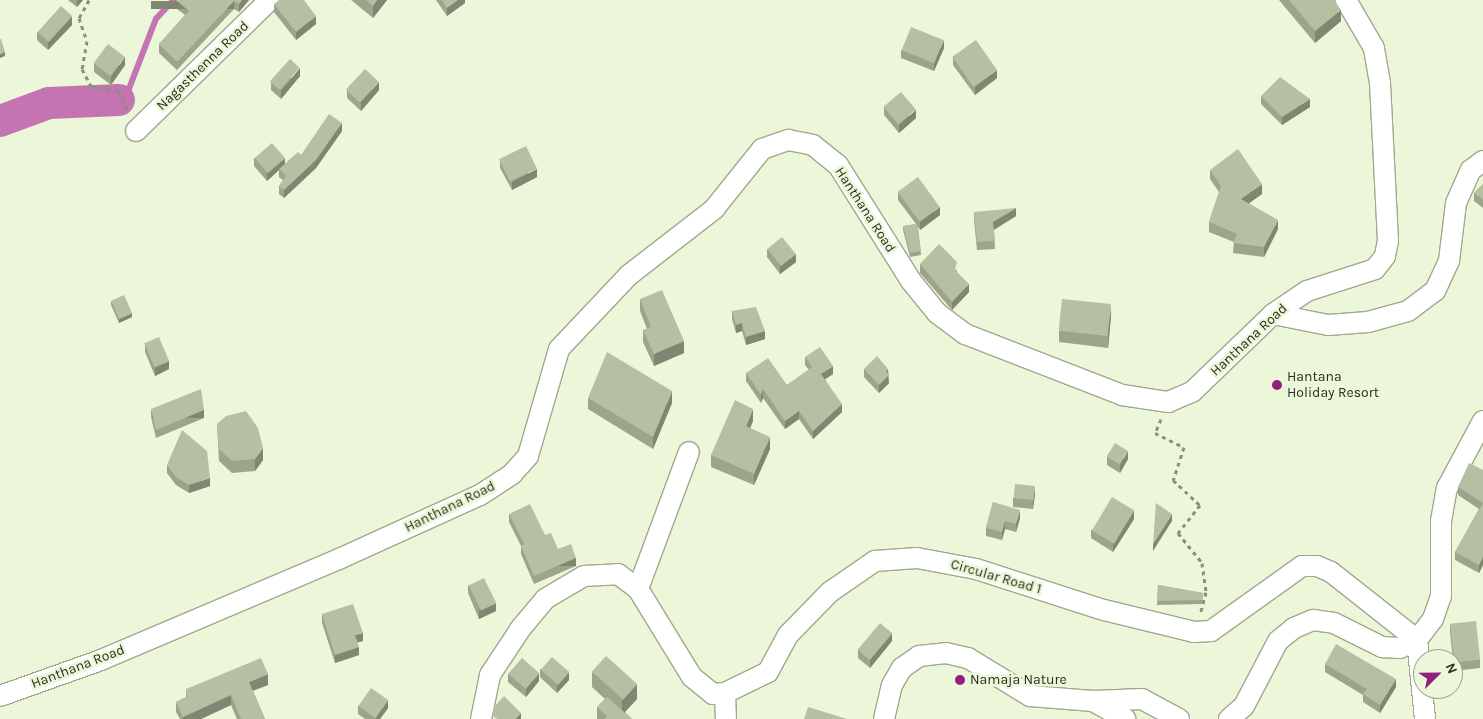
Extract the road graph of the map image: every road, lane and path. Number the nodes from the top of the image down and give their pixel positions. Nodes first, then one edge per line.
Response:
1 (88, 0) edge
2 (270, 0) edge
3 (1346, 0) edge
4 (136, 131) joint
5 (1483, 161) edge
6 (1273, 314) junction
7 (1168, 402) junction
8 (1483, 421) edge
9 (689, 452) dead end
10 (638, 589) junction
11 (1194, 632) junction
12 (1417, 640) junction
13 (725, 693) junction
14 (0, 696) edge
15 (1093, 701) junction
16 (480, 719) edge
17 (726, 719) edge
18 (884, 719) edge
19 (1125, 719) edge
20 (1179, 719) edge
21 (1229, 719) edge
22 (1425, 719) edge

1 - 4 path
2 - 4 street, Nagasthenna Road
3 - 6 street, Hanthana Road
5 - 6 street
6 - 7 street, Hanthana Road
7 - 11 path
7 - 14 street, Hanthana Road
8 - 12 street
9 - 10 street
10 - 13 street
10 - 16 street
11 - 12 street, Circular Road 1
11 - 13 street, Circular Road 1
12 - 21 street
12 - 22 street
13 - 17 street
15 - 18 street
15 - 19 street
15 - 20 street

